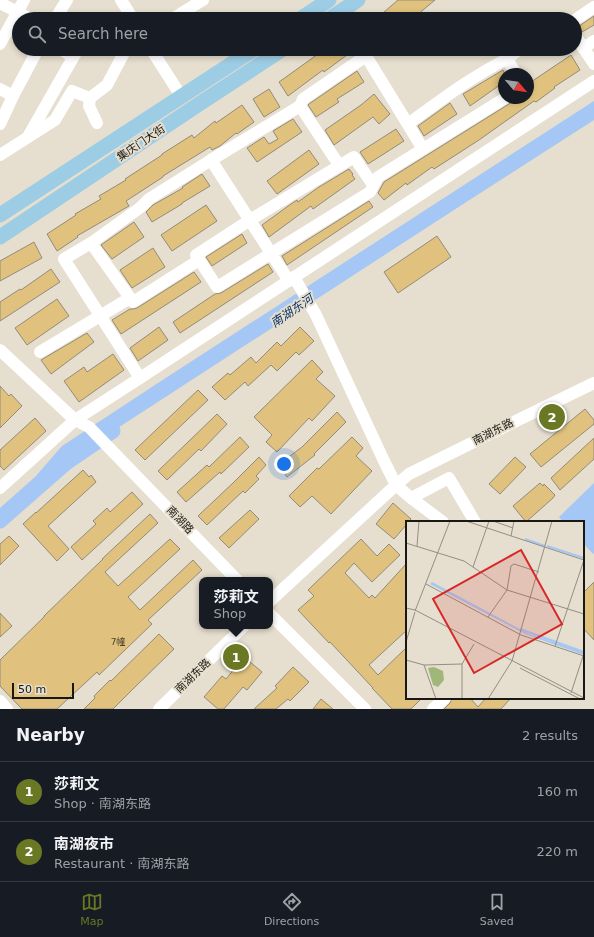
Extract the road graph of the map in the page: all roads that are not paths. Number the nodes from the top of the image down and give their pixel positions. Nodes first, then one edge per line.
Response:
1 (24, 0) edge
2 (68, 0) edge
3 (121, 0) edge
4 (203, 0) edge
5 (329, 0) edge
6 (358, 0) edge
7 (0, 3) edge
8 (594, 7) edge
9 (18, 12) joint
10 (60, 12) edge
11 (129, 12) edge
12 (183, 12) edge
13 (311, 12) edge
14 (340, 12) edge
15 (582, 15) edge
16 (12, 23) edge
17 (594, 41) edge
18 (0, 44) edge
19 (582, 45) edge
20 (584, 48) junction
21 (34, 56) edge
22 (73, 56) edge
23 (122, 56) edge
24 (155, 56) edge
25 (243, 56) edge
26 (272, 56) edge
27 (511, 56) edge
28 (507, 59) junction
29 (594, 64) edge
30 (512, 68) edge
31 (594, 81) edge
32 (58, 83) junction
33 (0, 89) edge
34 (72, 91) junction
35 (13, 96) junction
36 (181, 96) junction
37 (90, 98) junction
38 (498, 102) edge
39 (300, 106) junction
40 (98, 123) dead end
41 (0, 124) edge
42 (408, 124) junction
43 (28, 137) junction
44 (424, 150) junction
45 (0, 155) edge
46 (211, 160) junction
47 (339, 165) junction
48 (374, 185) junction
49 (0, 215) edge
50 (250, 220) junction
51 (0, 237) edge
52 (91, 243) junction
53 (271, 253) junction
54 (199, 260) junction
55 (291, 279) junction
56 (130, 298) junction
57 (100, 316) junction
58 (0, 350) edge
59 (40, 352) dead end
60 (140, 378) junction
61 (594, 383) edge
62 (74, 420) junction
63 (396, 485) junction
64 (0, 488) edge
65 (411, 498) junction
66 (443, 521) edge
67 (474, 521) edge
68 (234, 577) edge
69 (273, 598) edge
70 (273, 617) edge
71 (241, 629) edge
72 (444, 699) edge
73 (0, 701) edge
74 (7, 709) edge
75 (158, 709) edge
76 (365, 709) edge
77 (433, 709) edge

1 - 9 street
2 - 10 street
3 - 11 street
4 - 12 street
5 - 13 main road
6 - 14 main road
7 - 9 street
8 - 15 street
16 - 18 street
17 - 20 street
19 - 20 street
20 - 29 street
21 - 35 street
22 - 32 street
23 - 37 street
24 - 36 street
25 - 36 main road, 集庆门大街
26 - 51 main road, 集庆门大街
27 - 28 street
28 - 30 street
28 - 42 street
31 - 55 street
32 - 34 street
32 - 43 street
33 - 35 street
34 - 37 street
34 - 43 street
35 - 41 street
36 - 49 main road, 集庆门大街
37 - 40 street
38 - 44 street
39 - 42 street
39 - 46 street
39 - 47 street
42 - 44 street
43 - 45 street
44 - 48 street
46 - 50 street
46 - 52 street
47 - 48 street
47 - 50 street
48 - 53 street
50 - 53 street
50 - 54 street
52 - 56 street
52 - 57 street
53 - 54 street
53 - 55 street
54 - 56 street
55 - 60 street
55 - 63 street
56 - 57 street
57 - 59 street
57 - 60 street
58 - 62 street
60 - 62 street
61 - 63 street, 南湖东路
62 - 64 street
62 - 68 street, 南湖路
63 - 65 street
63 - 69 street, 南湖东路
65 - 66 street
65 - 67 street
70 - 76 street
71 - 75 street, 南湖东路
72 - 77 street
73 - 74 street

